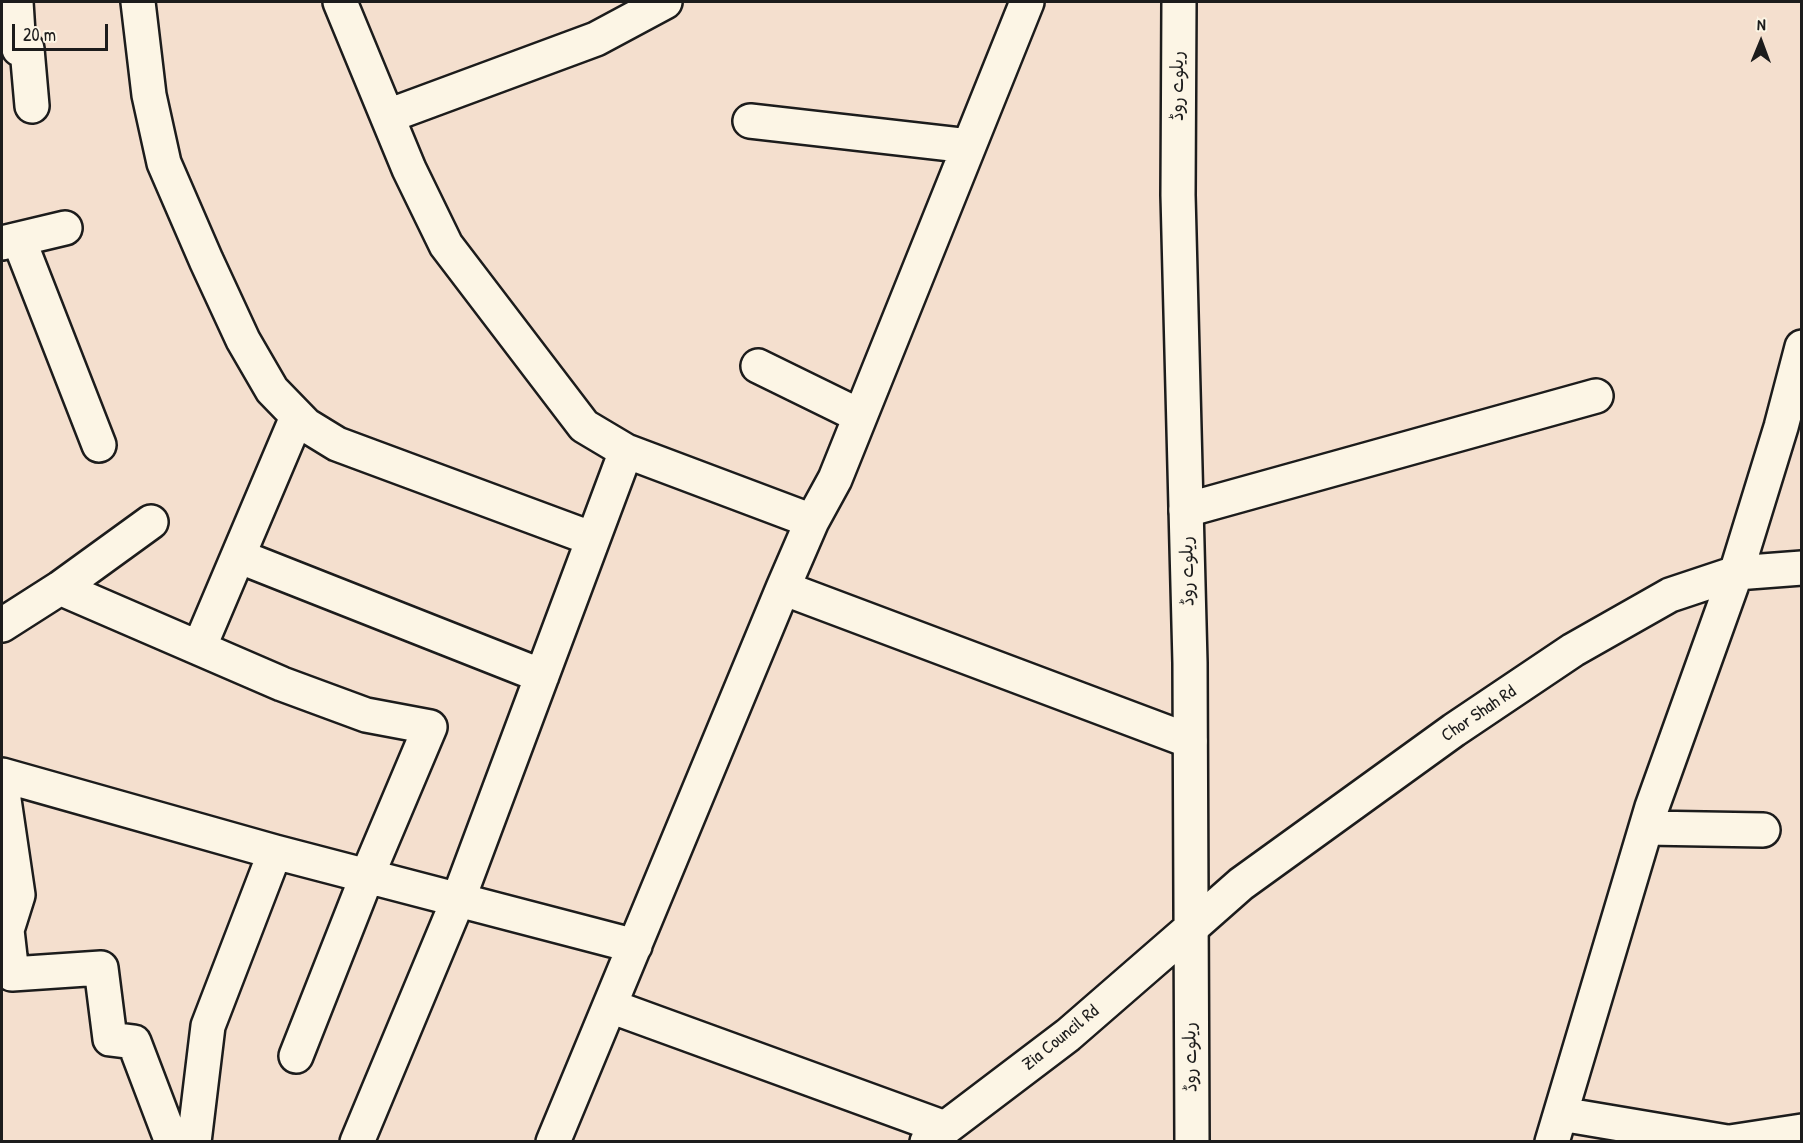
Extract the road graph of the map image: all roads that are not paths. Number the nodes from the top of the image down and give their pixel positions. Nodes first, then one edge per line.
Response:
1 (16, 2) edge
2 (138, 2) edge
3 (340, 2) edge
4 (665, 2) edge
5 (1027, 2) edge
6 (1179, 2) edge
7 (32, 106) dead end
8 (388, 116) junction
9 (750, 121) dead end
10 (969, 146) junction
11 (65, 228) dead end
12 (10, 241) edge
13 (1802, 347) edge
14 (758, 366) dead end
15 (1596, 396) dead end
16 (860, 416) junction
17 (297, 417) junction
18 (99, 445) dead end
19 (626, 451) junction
20 (1186, 510) junction
21 (812, 521) junction
22 (151, 522) dead end
23 (593, 539) junction
24 (238, 556) junction
25 (1802, 568) edge
26 (1736, 573) junction
27 (60, 588) junction
28 (783, 588) junction
29 (2, 625) edge
30 (199, 648) junction
31 (542, 676) junction
32 (1190, 741) junction
33 (2, 775) edge
34 (2, 786) edge
35 (1646, 828) junction
36 (1763, 830) dead end
37 (275, 852) junction
38 (367, 876) junction
39 (458, 900) junction
40 (1190, 929) junction
41 (635, 946) junction
42 (610, 1006) junction
43 (296, 1056) dead end
44 (1557, 1128) edge
45 (1802, 1131) edge
46 (936, 1135) edge
47 (1646, 1135) edge
48 (172, 1142) edge
49 (194, 1142) edge
50 (357, 1142) edge
51 (553, 1142) edge
52 (1192, 1142) edge
53 (1728, 1142) edge

1 - 7 street
2 - 17 street
3 - 8 street
4 - 8 street
5 - 10 street
6 - 20 street, ریلوے روڈ
8 - 19 street
9 - 10 street
10 - 16 street
11 - 12 street
12 - 18 street
13 - 26 street
14 - 16 street
15 - 20 street
16 - 21 street
17 - 23 street
17 - 24 street
19 - 21 street
19 - 23 street
20 - 32 street, ریلوے روڈ
21 - 28 street
22 - 27 street
23 - 31 street
24 - 30 street
24 - 31 street
25 - 26 street, Chor Shah Rd
26 - 35 street
26 - 40 street, Chor Shah Rd
27 - 29 street
27 - 30 street
28 - 32 street
28 - 41 street
30 - 38 street
31 - 39 street
32 - 40 street, ریلوے روڈ
33 - 37 street
34 - 48 street
35 - 36 street
35 - 44 street
37 - 38 street
37 - 49 street
38 - 39 street
38 - 43 street
39 - 41 street
39 - 50 street
40 - 46 street, Zia Council Rd
40 - 52 street, ریلوے روڈ
41 - 42 street
42 - 46 street
42 - 51 street
44 - 47 street
45 - 53 street
47 - 53 street

